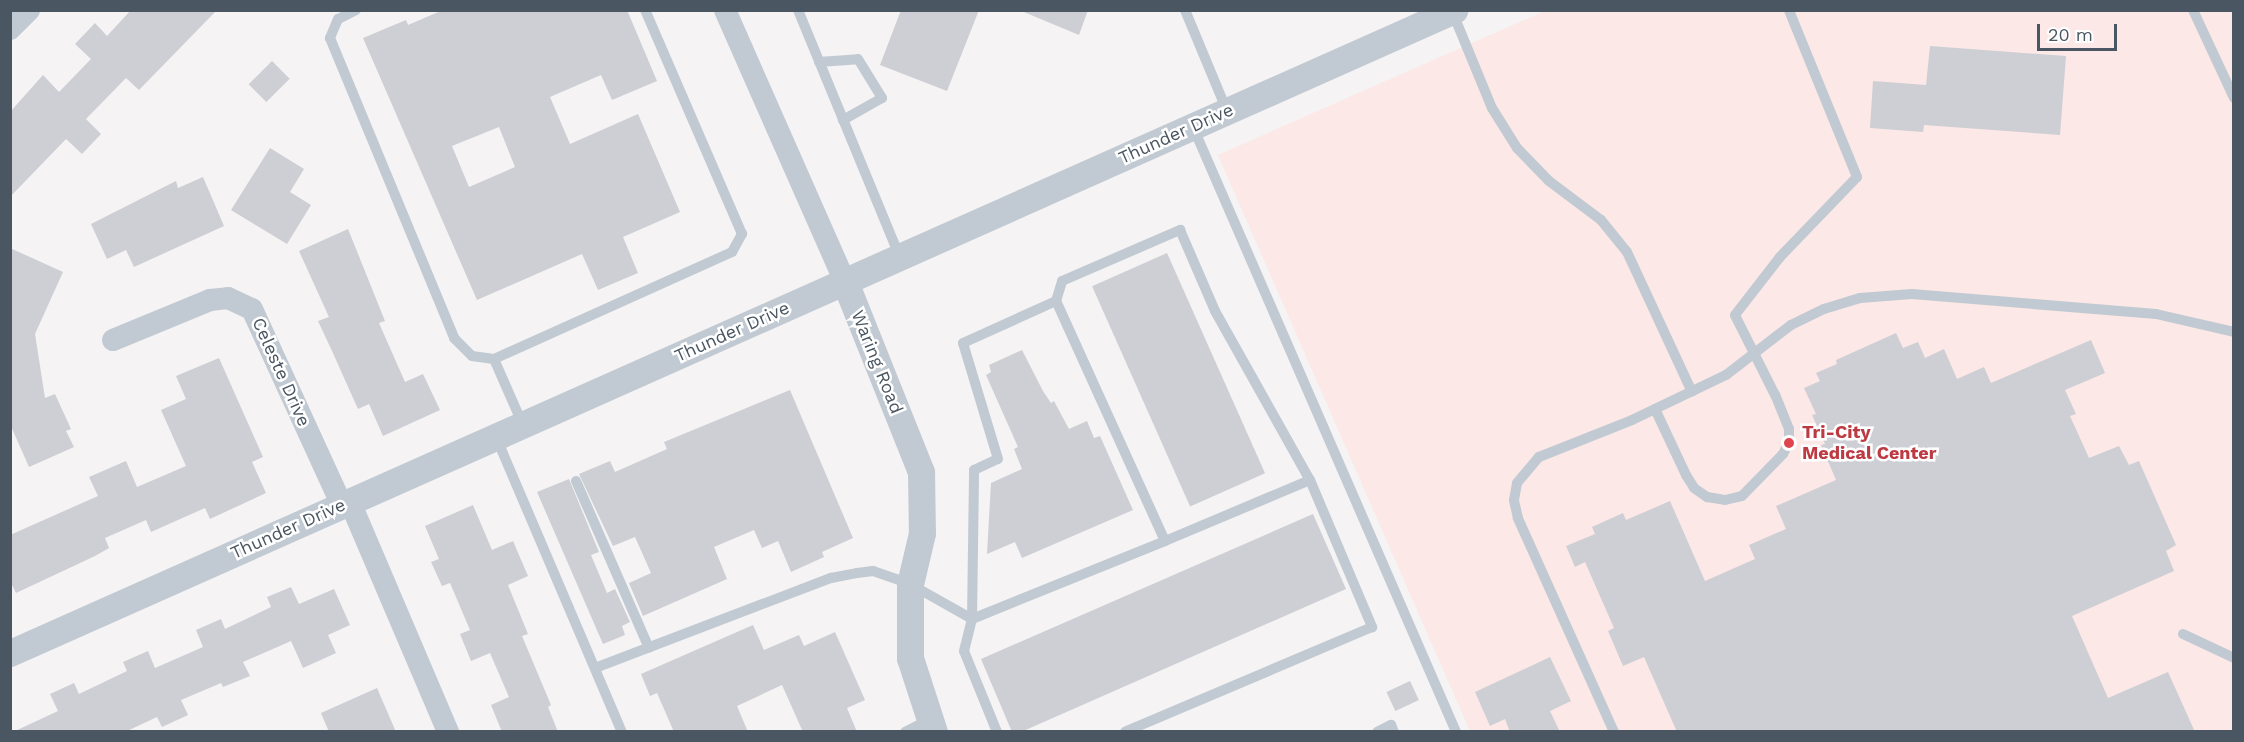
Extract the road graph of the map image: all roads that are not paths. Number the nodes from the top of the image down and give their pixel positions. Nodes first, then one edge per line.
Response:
1 (28, 10) edge
2 (356, 10) edge
3 (645, 10) edge
4 (725, 10) edge
5 (798, 10) edge
6 (1185, 10) edge
7 (1789, 10) edge
8 (2193, 10) edge
9 (1452, 11) edge
10 (10, 29) edge
11 (819, 62) junction
12 (2234, 98) edge
13 (1227, 112) junction
14 (843, 120) junction
15 (1193, 127) junction
16 (900, 257) junction
17 (845, 282) junction
18 (1056, 301) junction
19 (2234, 332) edge
20 (113, 340) dead end
21 (1754, 353) junction
22 (494, 359) junction
23 (1692, 392) junction
24 (1655, 409) junction
25 (523, 425) junction
26 (496, 437) junction
27 (1310, 480) junction
28 (576, 481) dead end
29 (346, 504) junction
30 (1165, 541) junction
31 (910, 584) junction
32 (972, 619) junction
33 (2183, 634) dead end
34 (649, 648) junction
35 (10, 653) edge
36 (2234, 658) edge
37 (595, 668) junction
38 (931, 726) edge
39 (448, 732) edge
40 (622, 732) edge
41 (905, 732) edge
42 (997, 732) edge
43 (1125, 732) edge
44 (1377, 732) edge
45 (1394, 732) edge
46 (1456, 732) edge
47 (1614, 732) edge

1 - 10 street
2 - 22 lane
3 - 22 lane
4 - 17 street, Waring Road
5 - 11 lane
6 - 13 lane
7 - 21 lane
8 - 12 lane
9 - 13 street, Thunder Drive
9 - 23 lane
11 - 14 lane
11 - 14 lane
13 - 15 street, Thunder Drive
14 - 16 lane
15 - 16 street, Thunder Drive
15 - 46 lane
16 - 17 street, Thunder Drive
17 - 25 street, Thunder Drive
17 - 31 street, Waring Road
18 - 27 lane
18 - 30 lane
18 - 32 lane
19 - 21 lane
20 - 29 street, Celeste Drive
21 - 23 lane
21 - 24 lane
22 - 25 lane
23 - 24 lane
24 - 47 lane
25 - 26 street, Thunder Drive
26 - 29 street, Thunder Drive
26 - 37 lane
27 - 30 lane
27 - 43 lane
28 - 34 lane
29 - 35 street, Thunder Drive
29 - 39 street, Celeste Drive
30 - 32 lane
31 - 32 lane
31 - 34 lane
31 - 38 street, Waring Road
32 - 42 lane
33 - 36 lane
34 - 37 lane
37 - 40 lane
38 - 41 lane
44 - 45 lane

